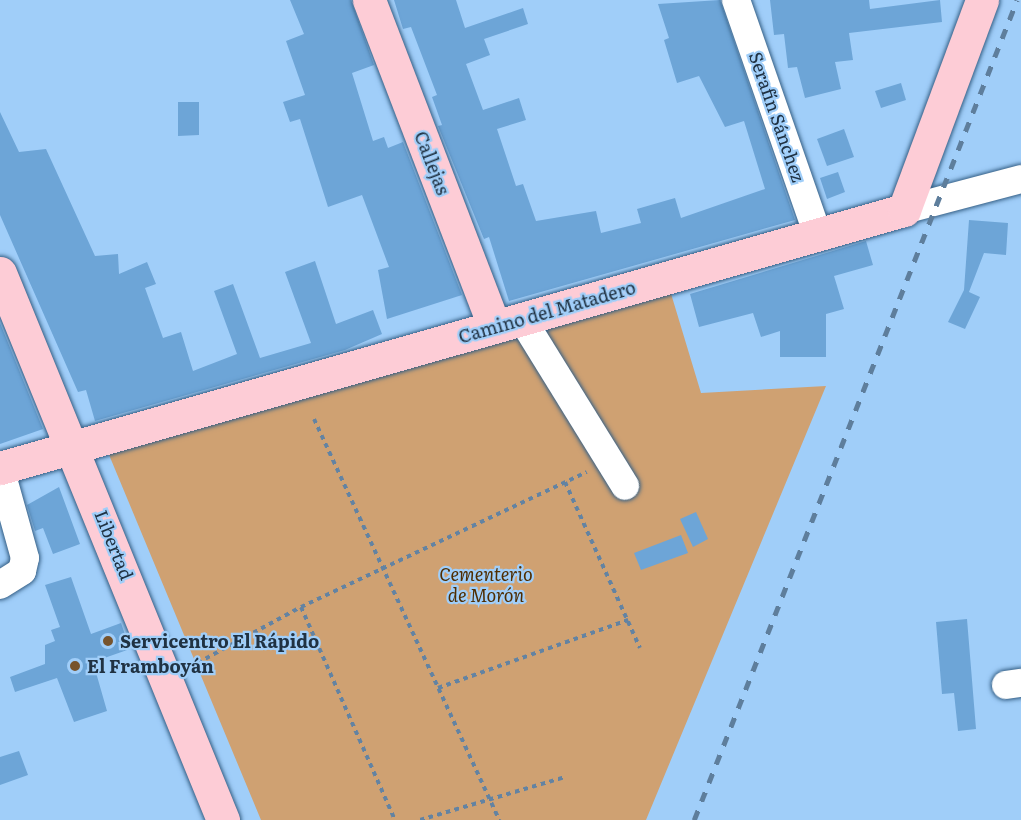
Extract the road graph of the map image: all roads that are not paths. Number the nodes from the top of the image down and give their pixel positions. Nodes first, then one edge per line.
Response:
1 (369, 0) edge
2 (736, 0) edge
3 (982, 0) edge
4 (1021, 179) edge
5 (904, 210) junction
6 (818, 235) junction
7 (0, 273) edge
8 (508, 323) junction
9 (74, 446) junction
10 (0, 468) edge
11 (625, 486) dead end
12 (0, 585) edge
13 (223, 820) edge

1 - 8 main road, Callejas
2 - 6 street, Serafín Sánchez
3 - 5 main road
4 - 5 street, Camino del Matadero
5 - 6 main road, Camino del Matadero
6 - 8 main road, Camino del Matadero
7 - 9 main road, Libertad
8 - 9 main road, Camino del Matadero
8 - 11 street
9 - 10 main road, Camino del Matadero
9 - 13 main road, Libertad
10 - 12 street

